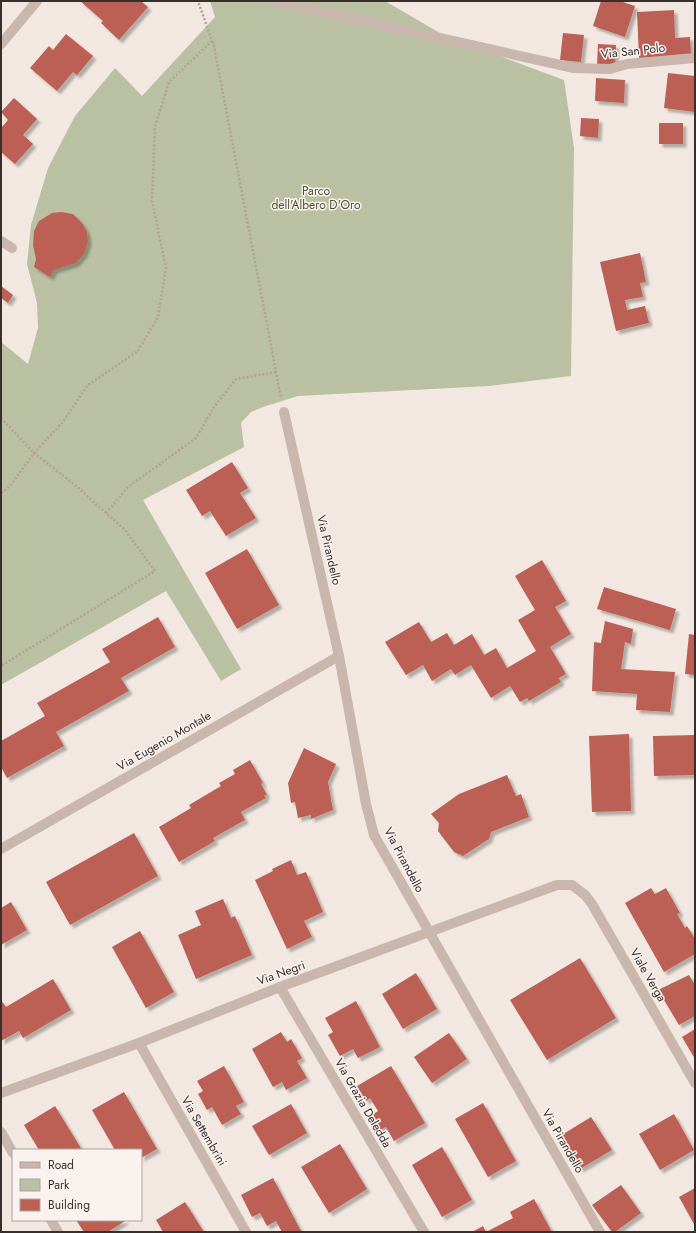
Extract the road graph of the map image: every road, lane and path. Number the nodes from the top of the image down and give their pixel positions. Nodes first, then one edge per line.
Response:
1 (37, 1) edge
2 (198, 1) edge
3 (274, 1) edge
4 (212, 41) junction
5 (1, 44) edge
6 (695, 58) edge
7 (1, 241) edge
8 (12, 248) dead end
9 (276, 372) junction
10 (284, 412) joint
11 (1, 418) edge
12 (34, 453) junction
13 (1, 493) edge
14 (106, 513) junction
15 (339, 656) junction
16 (1, 666) edge
17 (1, 849) edge
18 (572, 885) joint
19 (429, 933) junction
20 (280, 986) junction
21 (138, 1043) junction
22 (695, 1083) edge
23 (1, 1093) edge
24 (1, 1132) edge
25 (12, 1151) edge
26 (52, 1221) edge
27 (58, 1232) edge
28 (246, 1232) edge
29 (424, 1232) edge
30 (600, 1232) edge

1 - 5 street
2 - 4 path
3 - 6 street, Via San Polo
4 - 9 path
4 - 12 path
7 - 8 street
9 - 10 path
9 - 14 path
10 - 15 street, Via Pirandello
11 - 12 path
12 - 13 path
12 - 14 path
14 - 16 path
15 - 17 street, Via Eugenio Montale
15 - 19 street, Via Pirandello
18 - 19 street, Via Negri
18 - 22 street, Viale Verga
19 - 20 street, Via Negri
19 - 30 street, Via Pirandello
20 - 21 street, Via Negri
20 - 29 street, Via Grazia Deledda
21 - 23 street, Via Negri
21 - 28 street, Via Settembrini
24 - 25 street
26 - 27 street

